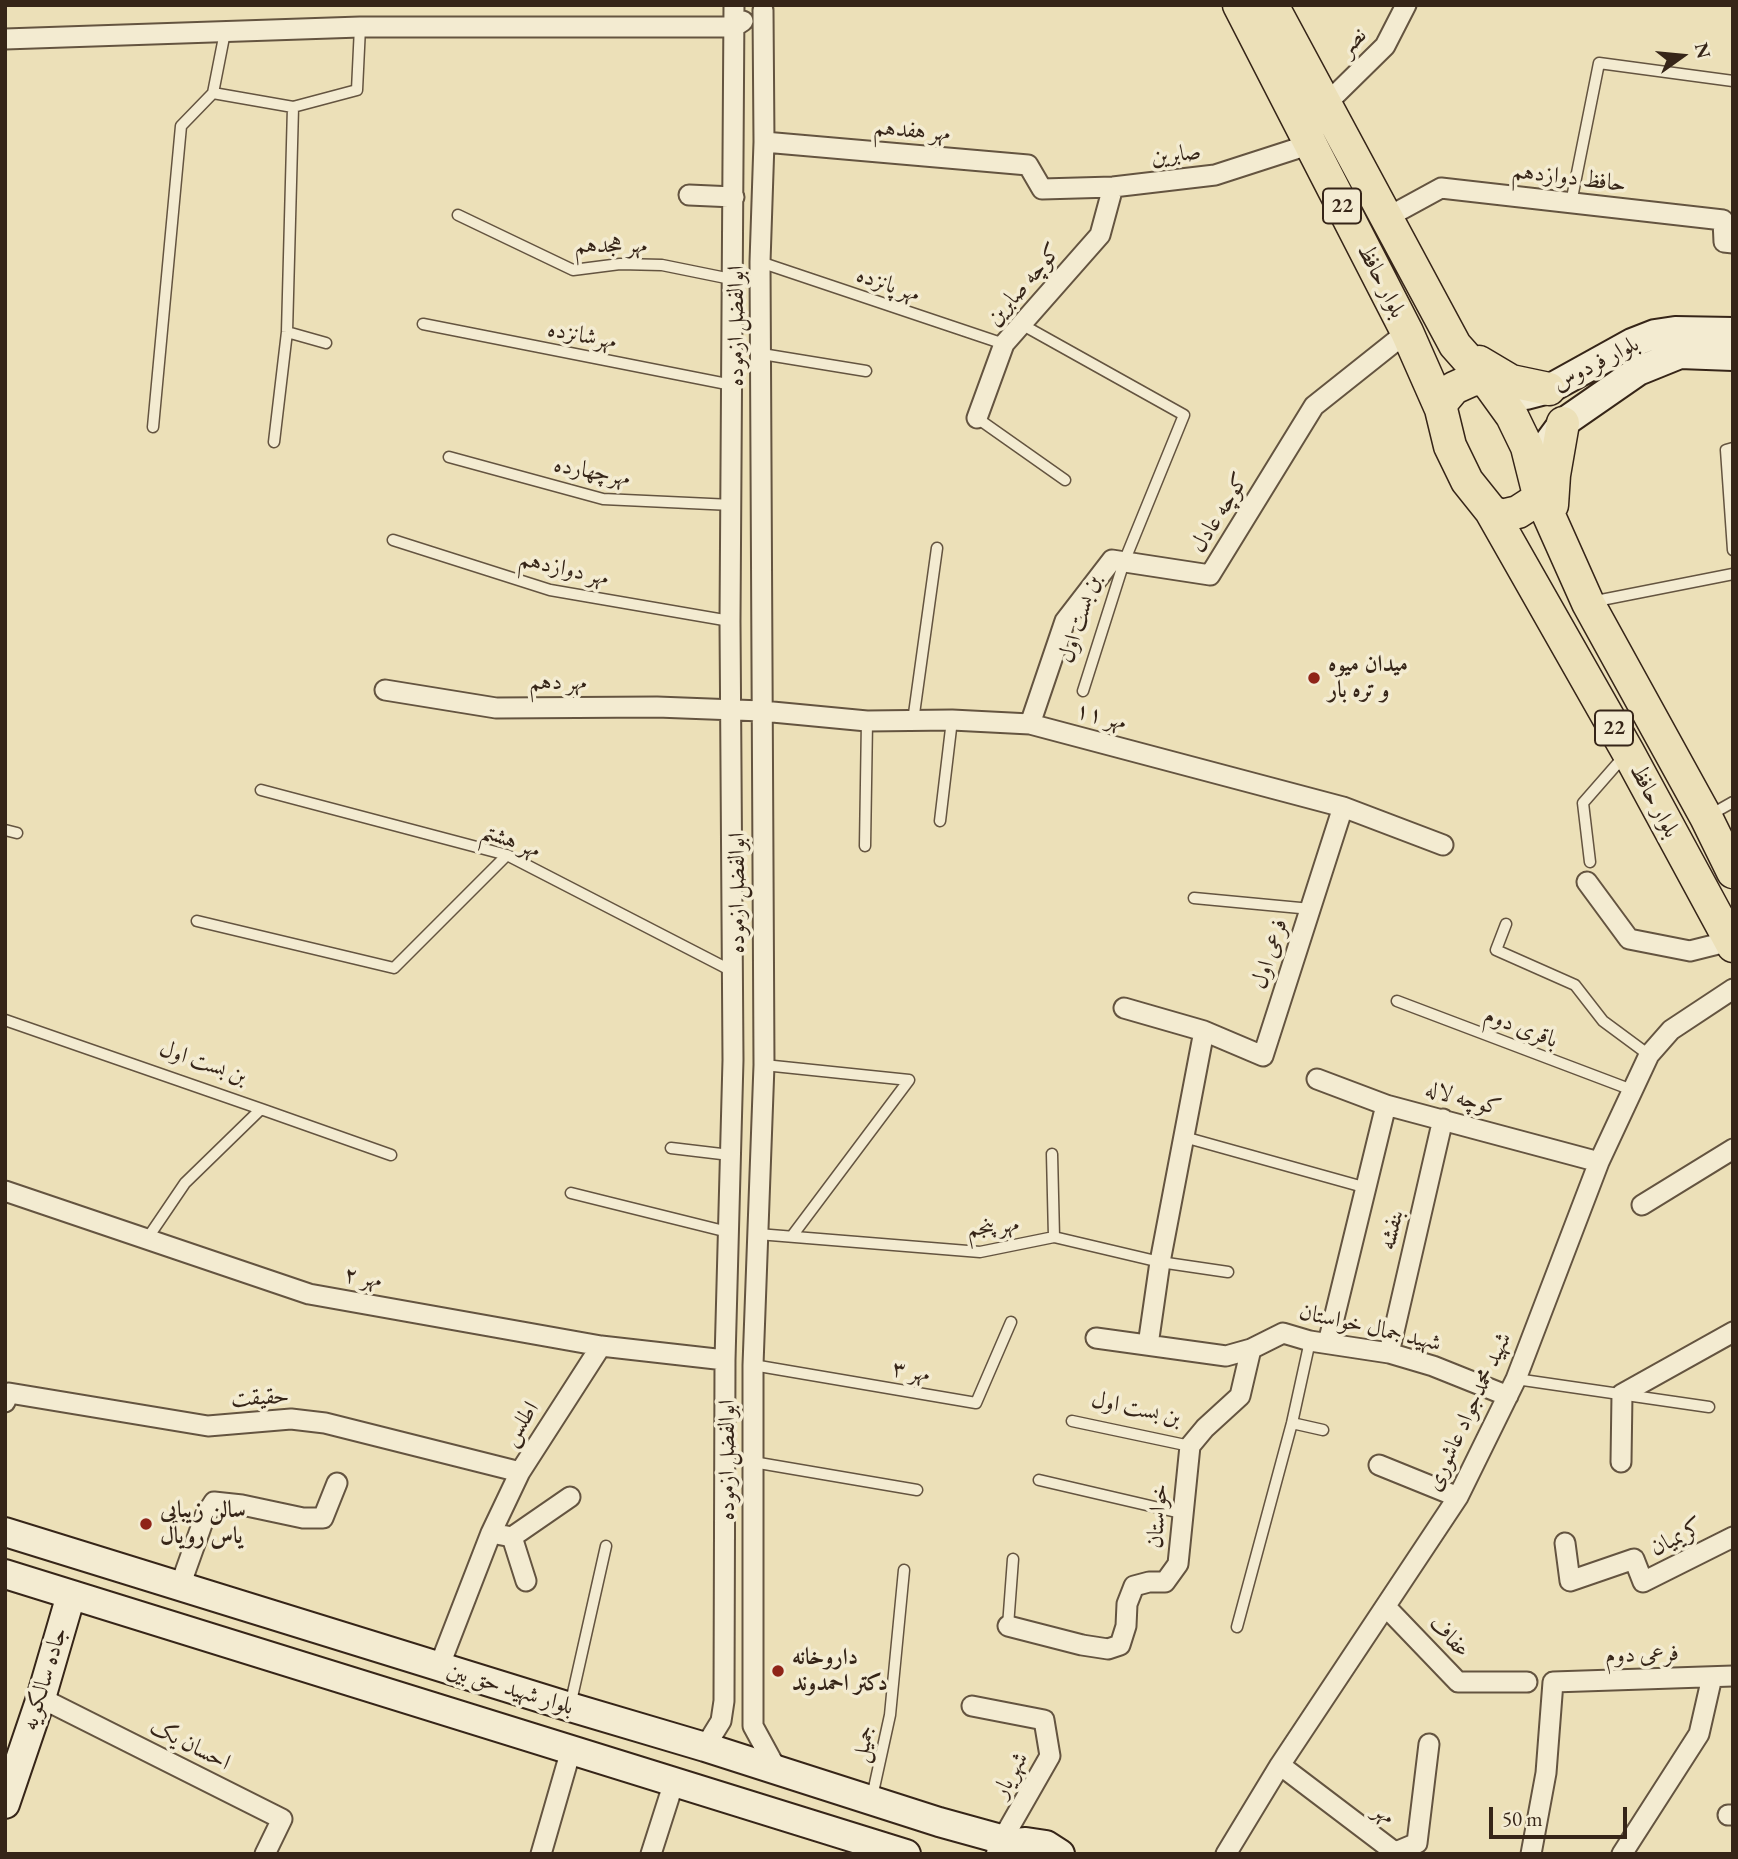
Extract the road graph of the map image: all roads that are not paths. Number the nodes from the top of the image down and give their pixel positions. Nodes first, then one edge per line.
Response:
1 (734, 5) edge
2 (1239, 5) edge
3 (1272, 5) edge
4 (1406, 5) edge
5 (762, 7) edge
6 (360, 27) junction
7 (734, 27) junction
8 (225, 32) junction
9 (5, 39) edge
10 (1733, 81) edge
11 (213, 93) junction
12 (1325, 105) junction
13 (293, 107) junction
14 (764, 142) junction
15 (1311, 144) junction
16 (1113, 187) junction
17 (1042, 188) joint
18 (689, 195) dead end
19 (734, 197) junction
20 (1571, 203) junction
21 (458, 215) dead end
22 (1386, 218) junction
23 (1733, 243) edge
24 (760, 262) junction
25 (731, 279) junction
26 (424, 324) dead end
27 (1021, 324) junction
28 (287, 332) junction
29 (1407, 332) junction
30 (1733, 332) edge
31 (326, 343) dead end
32 (1003, 344) junction
33 (1455, 345) junction
34 (762, 354) junction
35 (1733, 356) edge
36 (866, 372) dead end
37 (732, 385) junction
38 (1549, 389) junction
39 (1494, 391) junction
40 (1441, 409) junction
41 (977, 418) joint
42 (1563, 423) junction
43 (153, 427) dead end
44 (274, 442) dead end
45 (1733, 448) edge
46 (449, 457) dead end
47 (1536, 477) junction
48 (1065, 480) dead end
49 (732, 505) junction
50 (1490, 512) junction
51 (1553, 524) junction
52 (393, 540) dead end
53 (937, 548) dead end
54 (1733, 550) edge
55 (1124, 562) junction
56 (1733, 574) edge
57 (1588, 603) junction
58 (730, 621) junction
59 (385, 690) dead end
60 (1083, 691) dead end
61 (732, 711) junction
62 (762, 711) junction
63 (912, 720) junction
64 (952, 720) junction
65 (867, 721) junction
66 (1030, 724) junction
67 (1628, 752) junction
68 (261, 790) dead end
69 (1343, 807) junction
70 (1719, 810) edge
71 (940, 821) dead end
72 (5, 830) edge
73 (17, 833) dead end
74 (1443, 845) dead end
75 (865, 846) dead end
76 (507, 855) junction
77 (1590, 862) dead end
78 (1733, 872) edge
79 (1587, 882) dead end
80 (1194, 898) dead end
81 (1311, 909) junction
82 (197, 921) dead end
83 (1506, 924) dead end
84 (1731, 944) edge
85 (732, 971) junction
86 (1733, 989) edge
87 (1397, 1001) dead end
88 (1124, 1008) dead end
89 (5, 1020) edge
90 (1204, 1031) junction
91 (1649, 1055) junction
92 (764, 1065) junction
93 (1317, 1079) dead end
94 (1632, 1090) junction
95 (1386, 1105) junction
96 (261, 1109) junction
97 (1443, 1119) junction
98 (1184, 1137) junction
99 (671, 1148) dead end
100 (1733, 1149) edge
101 (1052, 1154) dead end
102 (391, 1156) dead end
103 (730, 1156) junction
104 (1599, 1162) junction
105 (1367, 1188) junction
106 (5, 1191) edge
107 (572, 1193) dead end
108 (1642, 1205) dead end
109 (728, 1232) junction
110 (758, 1234) junction
111 (792, 1236) junction
112 (1054, 1237) junction
113 (147, 1239) junction
114 (1160, 1262) junction
115 (1228, 1272) dead end
116 (1011, 1322) dead end
117 (1733, 1332) edge
118 (1096, 1338) dead end
119 (1319, 1342) junction
120 (1148, 1345) junction
121 (601, 1346) junction
122 (1251, 1349) junction
123 (1389, 1353) junction
124 (724, 1360) junction
125 (753, 1365) junction
126 (1512, 1387) junction
127 (1622, 1394) junction
128 (5, 1402) edge
129 (1709, 1406) dead end
130 (1072, 1421) dead end
131 (1292, 1423) junction
132 (1323, 1430) dead end
133 (1191, 1446) junction
134 (753, 1462) junction
135 (1621, 1462) dead end
136 (1379, 1465) dead end
137 (520, 1472) junction
138 (1040, 1480) dead end
139 (337, 1483) dead end
140 (917, 1490) dead end
141 (570, 1497) dead end
142 (1458, 1497) junction
143 (1185, 1514) junction
144 (5, 1532) edge
145 (491, 1533) junction
146 (512, 1537) junction
147 (1733, 1537) edge
148 (1565, 1543) dead end
149 (606, 1546) dead end
150 (1013, 1559) dead end
151 (904, 1570) dead end
152 (5, 1574) edge
153 (526, 1581) dead end
154 (180, 1586) junction
155 (71, 1595) junction
156 (1386, 1607) junction
157 (1008, 1626) joint
158 (1237, 1627) dead end
159 (439, 1667) junction
160 (1733, 1676) edge
161 (1712, 1677) junction
162 (1527, 1682) dead end
163 (41, 1698) junction
164 (972, 1706) dead end
165 (570, 1707) junction
166 (1429, 1745) dead end
167 (705, 1747) junction
168 (571, 1750) junction
169 (1280, 1765) junction
170 (777, 1770) junction
171 (674, 1782) junction
172 (871, 1801) junction
173 (5, 1804) edge
174 (1006, 1845) edge
175 (1063, 1853) edge
176 (265, 1854) edge
177 (541, 1854) edge
178 (651, 1854) edge
179 (906, 1854) edge
180 (1226, 1854) edge
181 (1531, 1854) edge
182 (1622, 1854) edge

1 - 7 street, ابوالفضل ازموده
2 - 15 main road, بلوار حافظ / 22
3 - 12 main road, بلوار حافظ / 22
4 - 12 street, نصر
5 - 7 street
5 - 14 street, ابوالفضل ازموده
6 - 7 street
6 - 8 street
6 - 13 lane
7 - 19 street, ابوالفضل ازموده
8 - 9 street
8 - 11 lane
10 - 20 lane
11 - 13 lane
11 - 43 lane
12 - 22 main road, بلوار حافظ / 22
13 - 28 lane
14 - 17 street, مهر هفدهم
14 - 24 street, ابوالفضل ازموده
15 - 16 street, صابرین
15 - 29 main road, بلوار حافظ / 22
16 - 17 street, صابرین
16 - 27 street, کوچه صابرین
18 - 19 street
19 - 25 street, ابوالفضل ازموده
20 - 22 street, حافظ دوازدهم
20 - 23 street, حافظ دوازدهم
21 - 25 lane, مهر هجدهم
22 - 33 main road, بلوار حافظ / 22
24 - 32 lane, مهر پانزده
24 - 34 street, ابوالفضل ازموده
25 - 37 street, ابوالفضل ازموده
26 - 37 lane, مهرشانزده
27 - 32 street, کوچه صابرین
27 - 55 lane, بن بست اول
28 - 31 lane
28 - 44 lane
29 - 40 main road, بلوار حافظ / 22
29 - 55 street, کوچه عادل
30 - 38 main road, بلوار فردوس
32 - 41 street, کوچه صابرین
33 - 38 main road
33 - 39 main road, بلوار حافظ / 22
34 - 36 lane
34 - 62 street, ابوالفضل ازموده
35 - 42 main road, بلوار فردوس
37 - 49 street, ابوالفضل ازموده
38 - 39 main road, بلوار فردوس
39 - 40 main road
39 - 47 main road, 22
40 - 50 main road, 22
41 - 48 lane
42 - 47 main road, بلوار فردوس
42 - 51 main road
45 - 54 lane
46 - 49 lane, مهرچهارده
47 - 50 main road
47 - 51 main road, بلوار حافظ / 22
49 - 58 street, ابوالفضل ازموده
50 - 67 main road, بلوار حافظ / 22
51 - 57 main road, بلوار حافظ / 22
52 - 58 lane, مهر دوازدهم
53 - 63 lane
55 - 60 lane, بن بست اول
55 - 66 street
56 - 57 lane
57 - 70 main road, بلوار حافظ / 22
58 - 61 street, ابوالفضل ازموده
59 - 61 street, مهر دهم
61 - 62 street, مهر ۱۱
61 - 85 street, ابوالفضل ازموده
62 - 65 street, مهر ۱۱
62 - 92 street, ابوالفضل ازموده
63 - 64 street, مهر ۱۱
63 - 65 street, مهر ۱۱
64 - 66 street, مهر ۱۱
64 - 71 lane
65 - 75 lane
66 - 69 street, مهر ۱۱
67 - 77 lane
67 - 84 main road, بلوار حافظ / 22
68 - 76 lane, مهر هشتم
69 - 74 street, مهر ۱۱
69 - 81 street, فرعی اول
70 - 78 main road, بلوار حافظ / 22
72 - 73 lane
76 - 82 lane
76 - 85 lane, مهر هشتم
79 - 84 street
80 - 81 lane
81 - 90 street, فرعی اول
83 - 91 lane
85 - 103 street, ابوالفضل ازموده
86 - 91 street, شهید محمدجواد عاشوری
87 - 94 lane, باقری دوم
88 - 90 street, فرعی اول
89 - 96 lane, بن بست اول
90 - 98 street
91 - 94 street, شهید محمدجواد عاشوری
92 - 110 street, ابوالفضل ازموده
92 - 111 lane
93 - 95 street, کوچه لاله
94 - 104 street, شهید محمدجواد عاشوری
95 - 97 street, کوچه لاله
95 - 105 street
96 - 102 lane
96 - 113 lane, بن بست اول
97 - 104 street, کوچه لاله
97 - 123 street, بنفشه
98 - 105 lane
98 - 114 street
99 - 103 lane
100 - 108 street
101 - 112 lane
103 - 109 street, ابوالفضل ازموده
104 - 126 street, شهید محمدجواد عاشوری
105 - 119 street
106 - 113 street, مهر ۲
107 - 109 lane
109 - 124 street, ابوالفضل ازموده
110 - 111 lane, مهر پنجم
110 - 125 street, ابوالفضل ازموده
111 - 112 lane, مهر پنجم
112 - 114 lane, مهر پنجم
113 - 121 street, مهر ۲
114 - 115 lane, مهر پنجم
114 - 120 street
116 - 125 lane, مهر ۳
117 - 127 street
118 - 120 street, شهید جمال خواستان
119 - 122 street, شهید جمال خواستان
119 - 123 street, شهید جمال خواستان
119 - 131 lane
120 - 122 street, شهید جمال خواستان
121 - 124 street, مهر ۲
121 - 137 street, اطلس
122 - 133 street
123 - 126 street, شهید جمال خواستان
124 - 167 street, ابوالفضل ازموده
125 - 134 street, ابوالفضل ازموده
126 - 127 lane
126 - 142 street, شهید محمدجواد عاشوری
127 - 129 lane
127 - 135 street
128 - 137 street, حقیقت
130 - 133 lane, بن بست اول
131 - 132 lane
131 - 158 lane
133 - 143 street, خواستان
134 - 140 lane
134 - 170 street, ابوالفضل ازموده
136 - 142 street
137 - 145 street, اطلس
138 - 143 lane
139 - 154 street
141 - 146 street
142 - 156 street, شهید محمدجواد عاشوری
143 - 157 street, خواستان
144 - 154 main road, بلوار شهید حق بین
145 - 146 street
145 - 159 street, اطلس
146 - 153 street
147 - 148 street, کریمیان
149 - 165 lane
150 - 157 lane
151 - 172 lane, جمیل
152 - 155 main road, بلوار شهید حق بین
154 - 159 main road, بلوار شهید حق بین
155 - 163 main road, جاده سالکویه
155 - 168 main road, بلوار شهید حق بین
156 - 162 street, عفاف
156 - 169 street, شهید محمدجواد عاشوری
159 - 165 main road, بلوار شهید حق بین
160 - 161 street, فرعی دوم
161 - 181 street, فرعی دوم
161 - 182 street
163 - 173 main road, جاده سالکویه
163 - 176 street, احسان یک
164 - 174 street, شهریار
165 - 167 main road, بلوار شهید حق بین
166 - 169 street, مهر
167 - 170 main road, بلوار شهید حق بین
168 - 171 main road, بلوار شهید حق بین
168 - 177 street
169 - 180 street, شهید محمدجواد عاشوری
170 - 172 main road, بلوار شهید حق بین
171 - 178 street
171 - 179 main road, بلوار شهید حق بین
172 - 174 main road, بلوار شهید حق بین
174 - 175 main road, بلوار شهید حق بین

